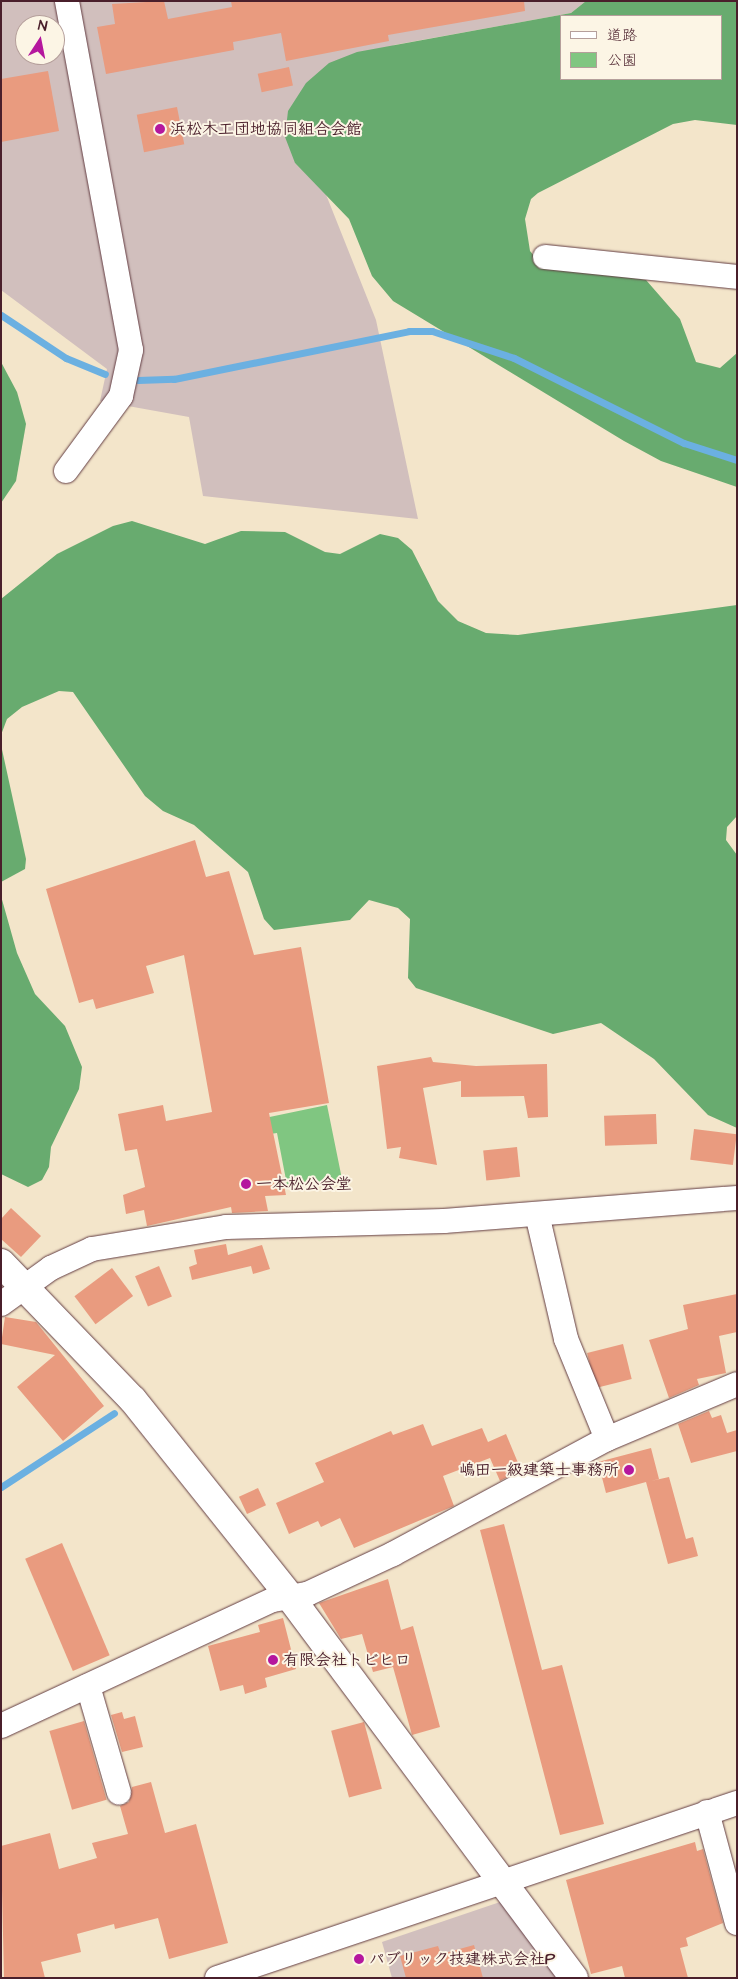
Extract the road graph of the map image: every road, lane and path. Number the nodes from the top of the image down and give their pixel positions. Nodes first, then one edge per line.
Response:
1 (67, 1) edge
2 (545, 257) dead end
3 (737, 277) edge
4 (66, 471) dead end
5 (737, 1198) edge
6 (536, 1214) junction
7 (1, 1264) edge
8 (26, 1286) junction
9 (1, 1304) edge
10 (737, 1384) edge
11 (607, 1440) junction
12 (290, 1597) junction
13 (88, 1686) junction
14 (1, 1726) edge
15 (119, 1793) dead end
16 (737, 1802) edge
17 (707, 1812) junction
18 (503, 1882) junction
19 (737, 1923) edge
20 (218, 1978) edge
21 (574, 1978) edge

1 - 4 street
2 - 3 street
5 - 6 street
6 - 8 street
6 - 11 street
7 - 8 street
8 - 9 street
8 - 12 street
10 - 11 street
11 - 12 street
12 - 13 street
12 - 18 street
13 - 14 street
13 - 15 street
16 - 17 street
17 - 18 street
17 - 19 street
18 - 20 street
18 - 21 street

